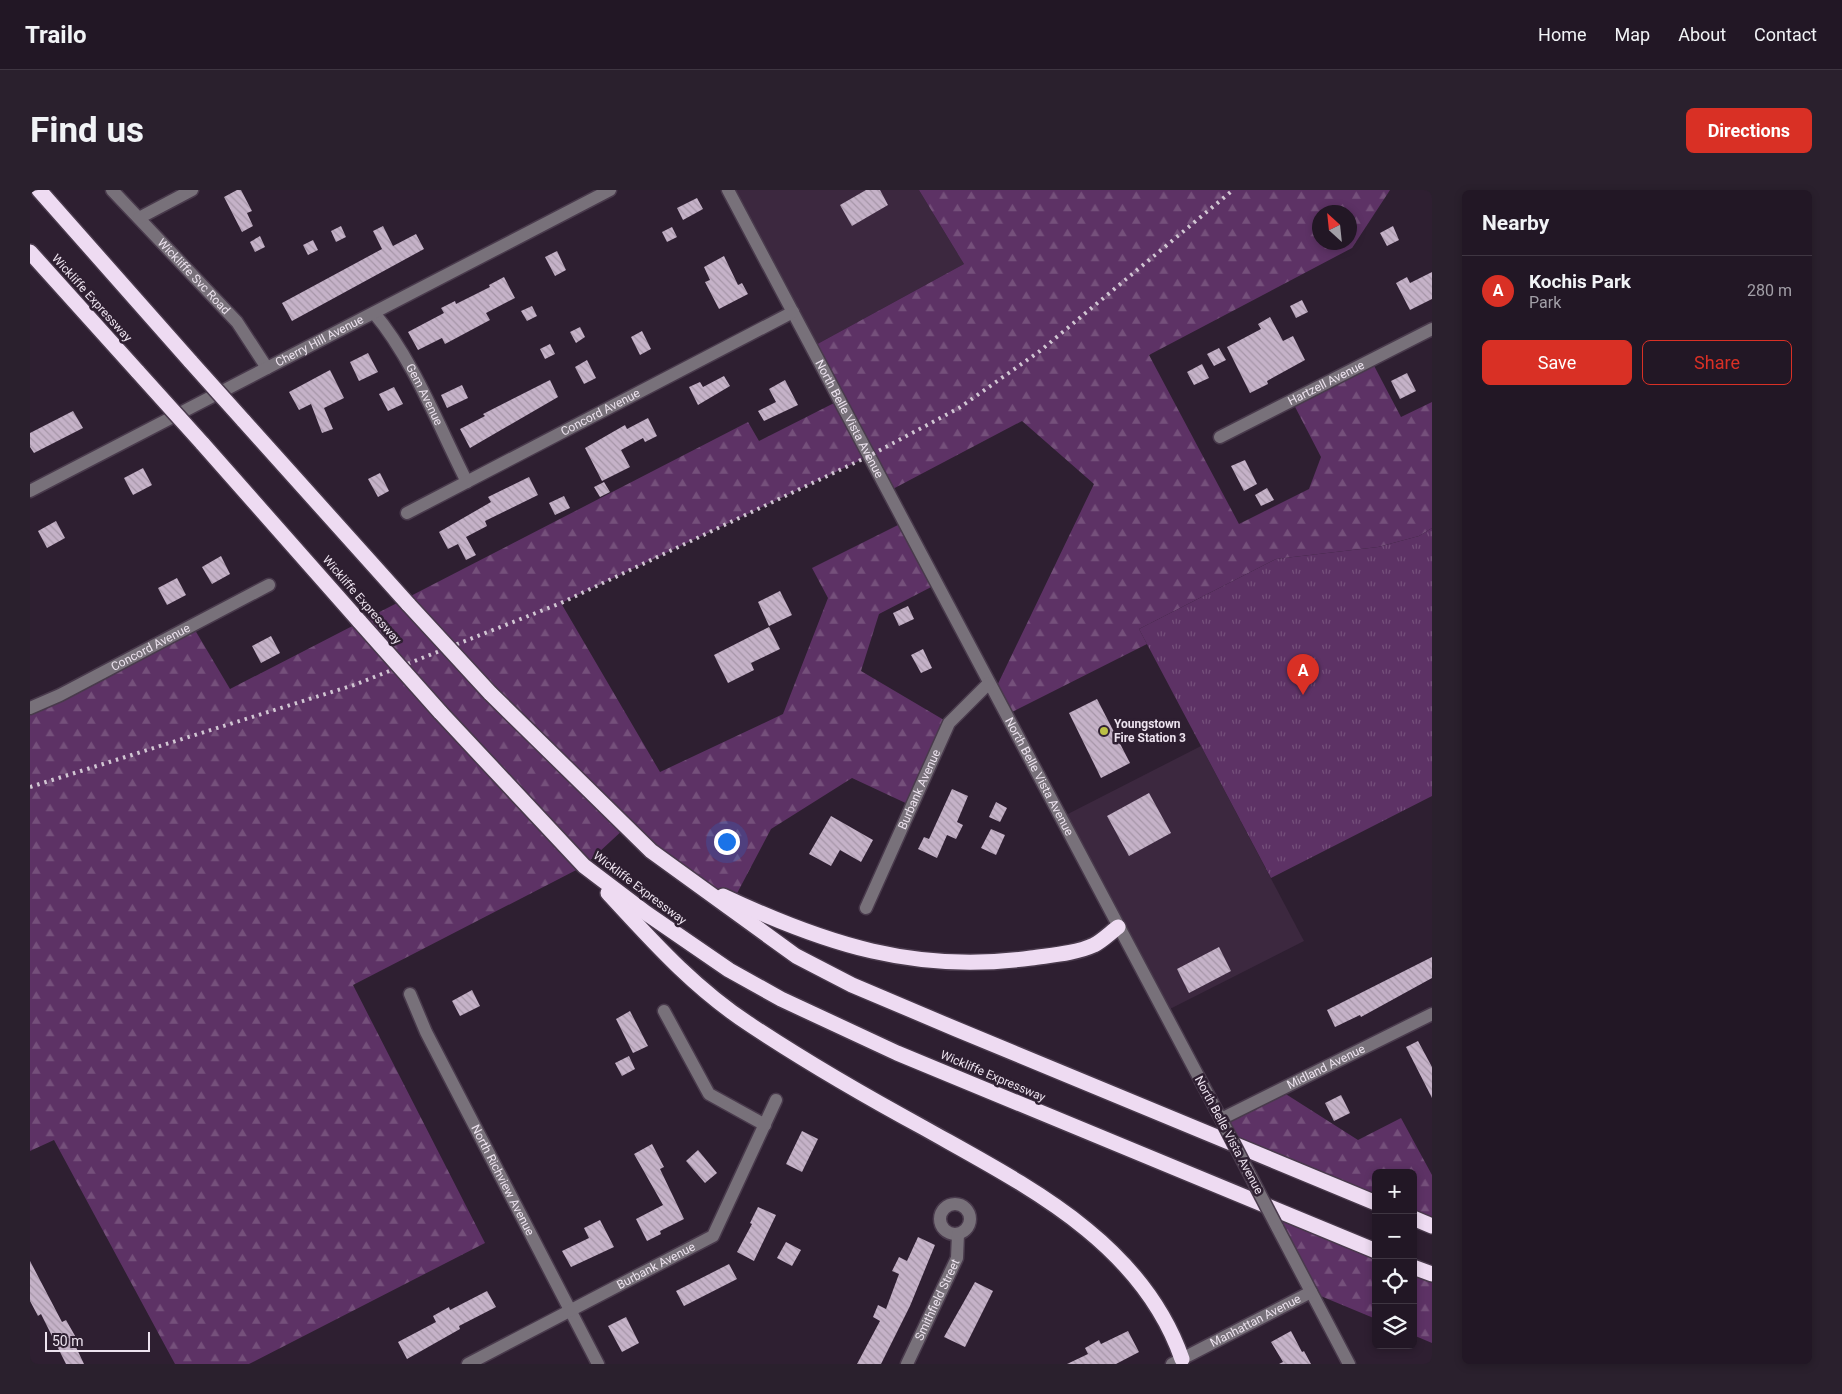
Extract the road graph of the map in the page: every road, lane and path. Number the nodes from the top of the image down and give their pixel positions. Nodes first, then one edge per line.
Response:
1 (39, 190) edge
2 (112, 190) edge
3 (192, 190) edge
4 (610, 190) edge
5 (728, 190) edge
6 (139, 218) junction
7 (30, 252) edge
8 (793, 312) junction
9 (374, 313) junction
10 (1432, 329) edge
11 (267, 368) junction
12 (1220, 437) dead end
13 (467, 482) junction
14 (30, 491) edge
15 (407, 513) dead end
16 (269, 585) dead end
17 (989, 683) junction
18 (30, 708) edge
19 (584, 866) junction
20 (690, 880) junction
21 (866, 908) dead end
22 (1118, 927) junction
23 (410, 994) dead end
24 (664, 1011) dead end
25 (1431, 1017) edge
26 (776, 1100) dead end
27 (1221, 1120) junction
28 (765, 1125) junction
29 (1372, 1201) edge
30 (1417, 1220) edge
31 (1432, 1226) edge
32 (958, 1234) dead end
33 (1372, 1249) edge
34 (1417, 1268) edge
35 (1432, 1274) edge
36 (1312, 1292) junction
37 (570, 1311) junction
38 (1177, 1361) edge
39 (468, 1364) edge
40 (598, 1364) edge
41 (907, 1364) edge
42 (1350, 1364) edge

1 - 20 highway, bridge
2 - 6 street, Wickliffe Svc Road
3 - 6 street
4 - 9 street, Cherry Hill Avenue
5 - 8 street, North Belle Vista Avenue
6 - 11 street, Wickliffe Svc Road
7 - 19 highway, Wickliffe Expressway, bridge
8 - 13 street, Concord Avenue
8 - 17 street, North Belle Vista Avenue
9 - 11 street, Cherry Hill Avenue
9 - 13 street, Gem Avenue
10 - 12 street, Hartzell Avenue
11 - 14 street, Cherry Hill Avenue
13 - 15 street, Concord Avenue
16 - 18 street, Concord Avenue
17 - 21 street, Burbank Avenue
17 - 22 street, North Belle Vista Avenue
19 - 33 highway, Wickliffe Expressway
19 - 38 highway
20 - 22 highway
20 - 29 highway
22 - 27 street, North Belle Vista Avenue
23 - 37 street, North Richview Avenue
24 - 28 street
25 - 27 street, Midland Avenue
26 - 28 street, Burbank Avenue
27 - 36 street, North Belle Vista Avenue, bridge
28 - 37 street, Burbank Avenue
30 - 31 highway
32 - 41 street, Smithfield Street
34 - 35 highway
36 - 38 street, Manhattan Avenue
36 - 42 street, North Belle Vista Avenue
37 - 39 street, Burbank Avenue
37 - 40 street, North Richview Avenue

